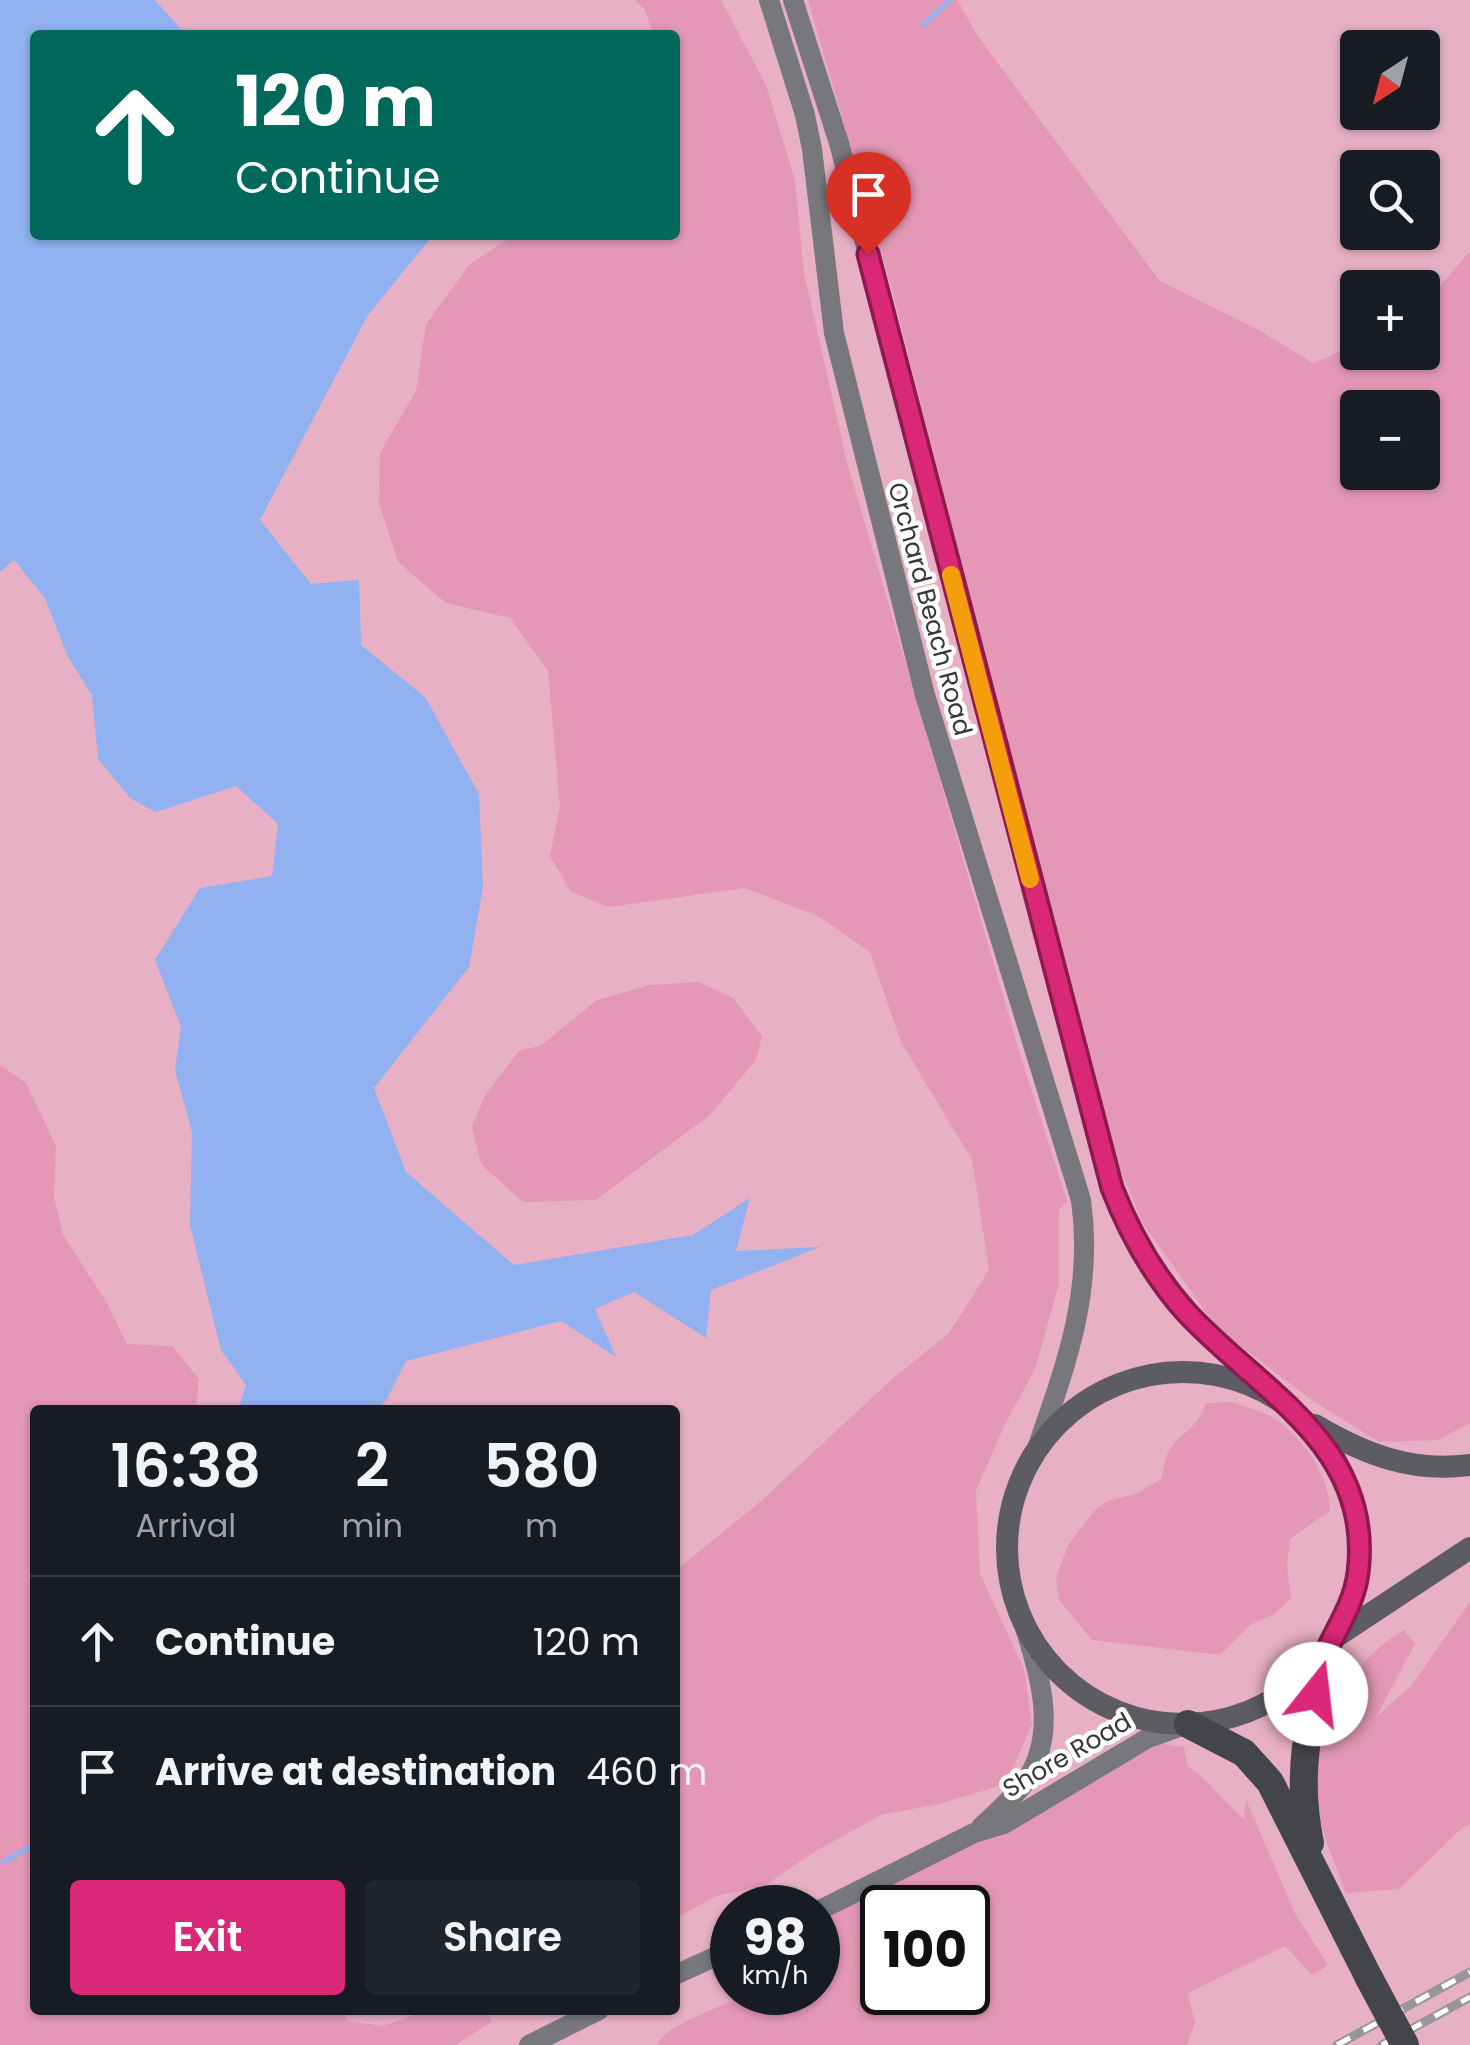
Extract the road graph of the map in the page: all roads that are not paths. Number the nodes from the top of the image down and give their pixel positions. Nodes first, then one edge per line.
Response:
1 (768, 0) edge
2 (793, 0) edge
3 (1288, 1408) junction
4 (1034, 1454) junction
5 (1470, 1465) edge
6 (1470, 1548) edge
7 (1021, 1614) junction
8 (1331, 1645) junction
9 (1188, 1724) junction
10 (974, 1833) junction
11 (1317, 1874) junction
12 (840, 1899) edge
13 (710, 1959) edge
14 (680, 1973) edge
15 (589, 2015) edge
16 (529, 2045) edge
17 (1406, 2045) edge

1 - 4 street, Orchard Beach Road
2 - 3 street, Orchard Beach Road
3 - 4 main road
3 - 5 main road
3 - 8 main road
4 - 7 main road
6 - 8 main road
7 - 9 main road
7 - 10 street, Shore Road
8 - 9 main road
8 - 11 highway
9 - 10 street, Shore Road
9 - 11 highway
10 - 12 street, Shore Road
11 - 17 highway, bridge
13 - 14 street
15 - 16 street

